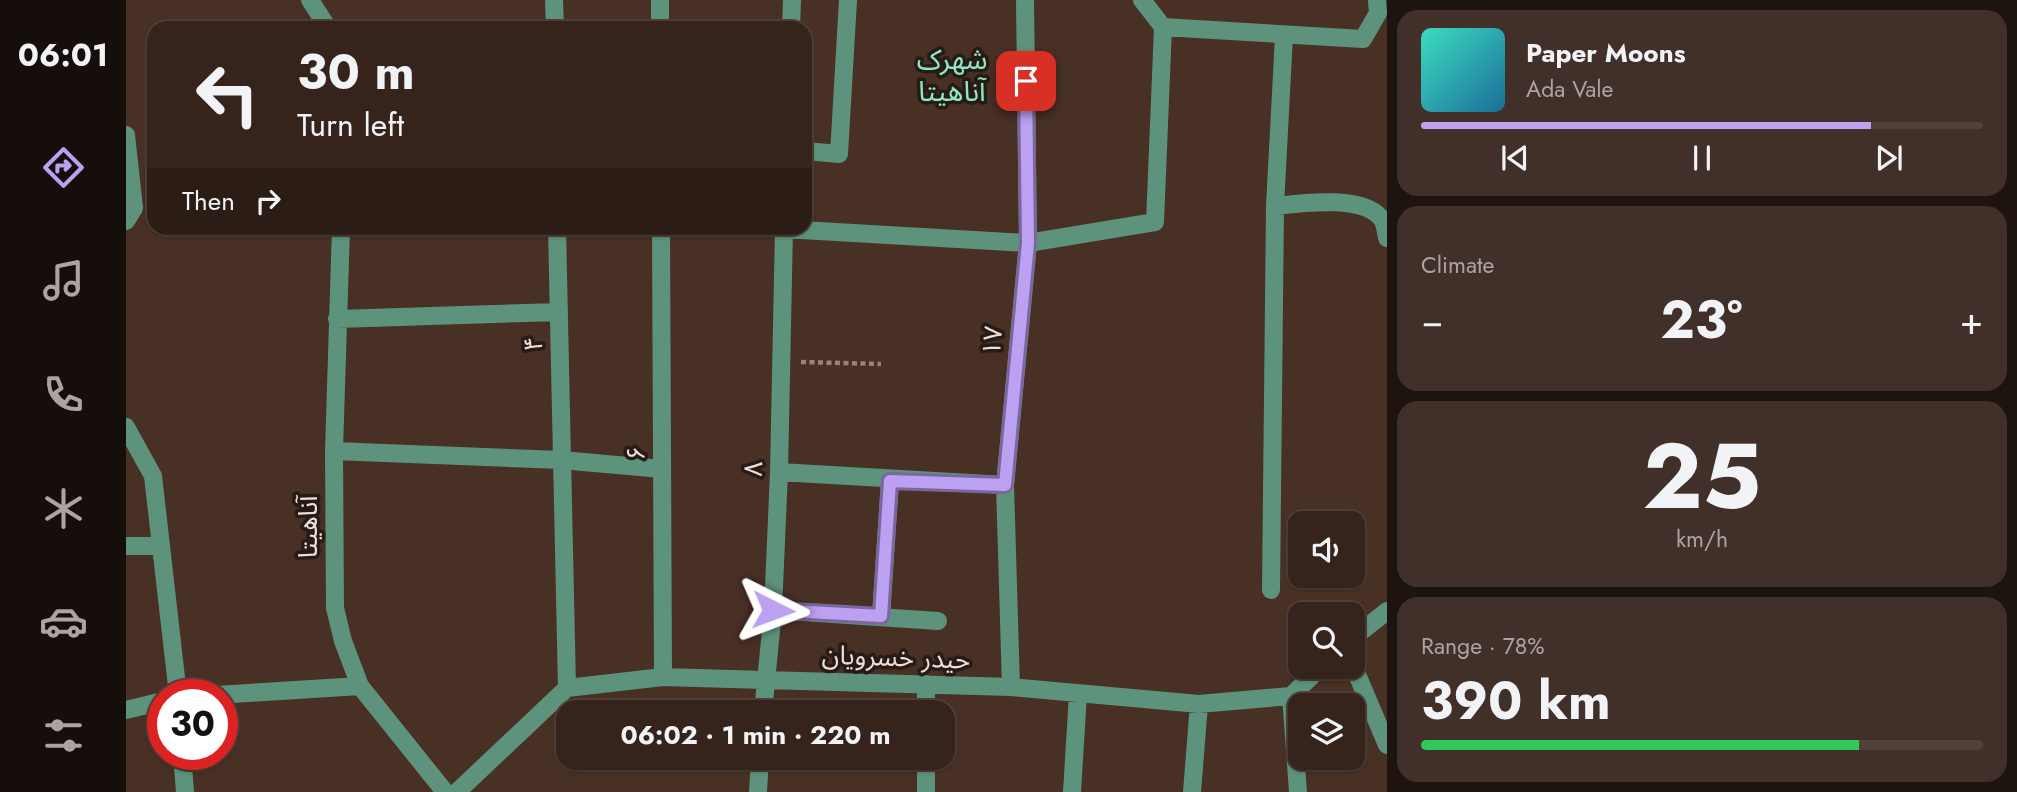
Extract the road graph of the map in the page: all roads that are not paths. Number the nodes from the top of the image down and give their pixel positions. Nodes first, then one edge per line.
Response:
1 (310, 0) edge
2 (554, 0) edge
3 (660, 0) edge
4 (792, 0) edge
5 (848, 0) edge
6 (1024, 0) edge
7 (1142, 0) edge
8 (1381, 9) edge
9 (324, 21) edge
10 (555, 21) edge
11 (660, 21) edge
12 (791, 21) edge
13 (1163, 27) junction
14 (1284, 36) junction
15 (126, 135) edge
16 (812, 152) edge
17 (1275, 206) junction
18 (126, 221) edge
19 (812, 230) edge
20 (341, 235) edge
21 (557, 235) edge
22 (661, 235) edge
23 (784, 235) edge
24 (1387, 238) edge
25 (1028, 243) junction
26 (559, 312) junction
27 (337, 320) junction
28 (126, 427) edge
29 (334, 451) junction
30 (561, 460) junction
31 (662, 469) junction
32 (779, 472) junction
33 (890, 481) junction
34 (1005, 485) junction
35 (126, 546) edge
36 (161, 546) junction
37 (1270, 590) dead end
38 (773, 610) junction
39 (1387, 611) edge
40 (881, 616) junction
41 (938, 621) dead end
42 (1365, 628) edge
43 (663, 677) junction
44 (176, 679) edge
45 (1309, 679) edge
46 (1359, 679) edge
47 (765, 680) junction
48 (926, 684) junction
49 (360, 686) junction
50 (1011, 687) junction
51 (567, 688) junction
52 (1294, 693) edge
53 (238, 694) edge
54 (1078, 694) junction
55 (1288, 696) edge
56 (764, 700) edge
57 (926, 700) edge
58 (1199, 704) junction
59 (147, 705) edge
60 (126, 710) edge
61 (1387, 745) edge
62 (183, 770) edge
63 (759, 770) edge
64 (926, 770) edge
65 (1296, 770) edge
66 (185, 792) edge
67 (444, 792) edge
68 (457, 792) edge
69 (758, 792) edge
70 (926, 792) edge
71 (1072, 792) edge
72 (1192, 792) edge
73 (1298, 792) edge

1 - 9 street
2 - 10 street
3 - 11 street
4 - 12 street
5 - 16 street
6 - 25 street, ۱۷
7 - 13 street
8 - 14 street
13 - 14 street
13 - 25 street
14 - 17 street
15 - 18 street
17 - 24 street
17 - 37 street
19 - 25 street
20 - 27 street, آناهیتا
21 - 26 street, ۴
22 - 31 street, ۶
23 - 32 street, ۸
25 - 34 street, ۱۷
26 - 27 street
26 - 30 street, ۴
27 - 29 street, آناهیتا
28 - 36 street
29 - 30 street
29 - 49 street, آناهیتا
30 - 31 street
30 - 51 street, ۴
31 - 43 street, ۶
32 - 33 street
32 - 38 street, ۸
33 - 34 street
33 - 40 street
34 - 50 street, ۱۷
35 - 36 street
36 - 44 street
38 - 40 street
38 - 47 street, ۸
39 - 42 street
40 - 41 street
43 - 47 street, حیدر خسرویان
43 - 51 street, حیدر خسرویان
45 - 52 street
46 - 61 street
47 - 48 street, حیدر خسرویان
47 - 56 street, ۸
48 - 50 street, حیدر خسرویان
48 - 57 street
49 - 53 street
49 - 67 street, آناهیتا
50 - 54 street, حیدر خسرویان
51 - 68 street
54 - 58 street, حیدر خسرویان
54 - 71 street
55 - 58 street, حیدر خسرویان
58 - 72 street
59 - 60 street
62 - 66 street
63 - 69 street
64 - 70 street
65 - 73 street

